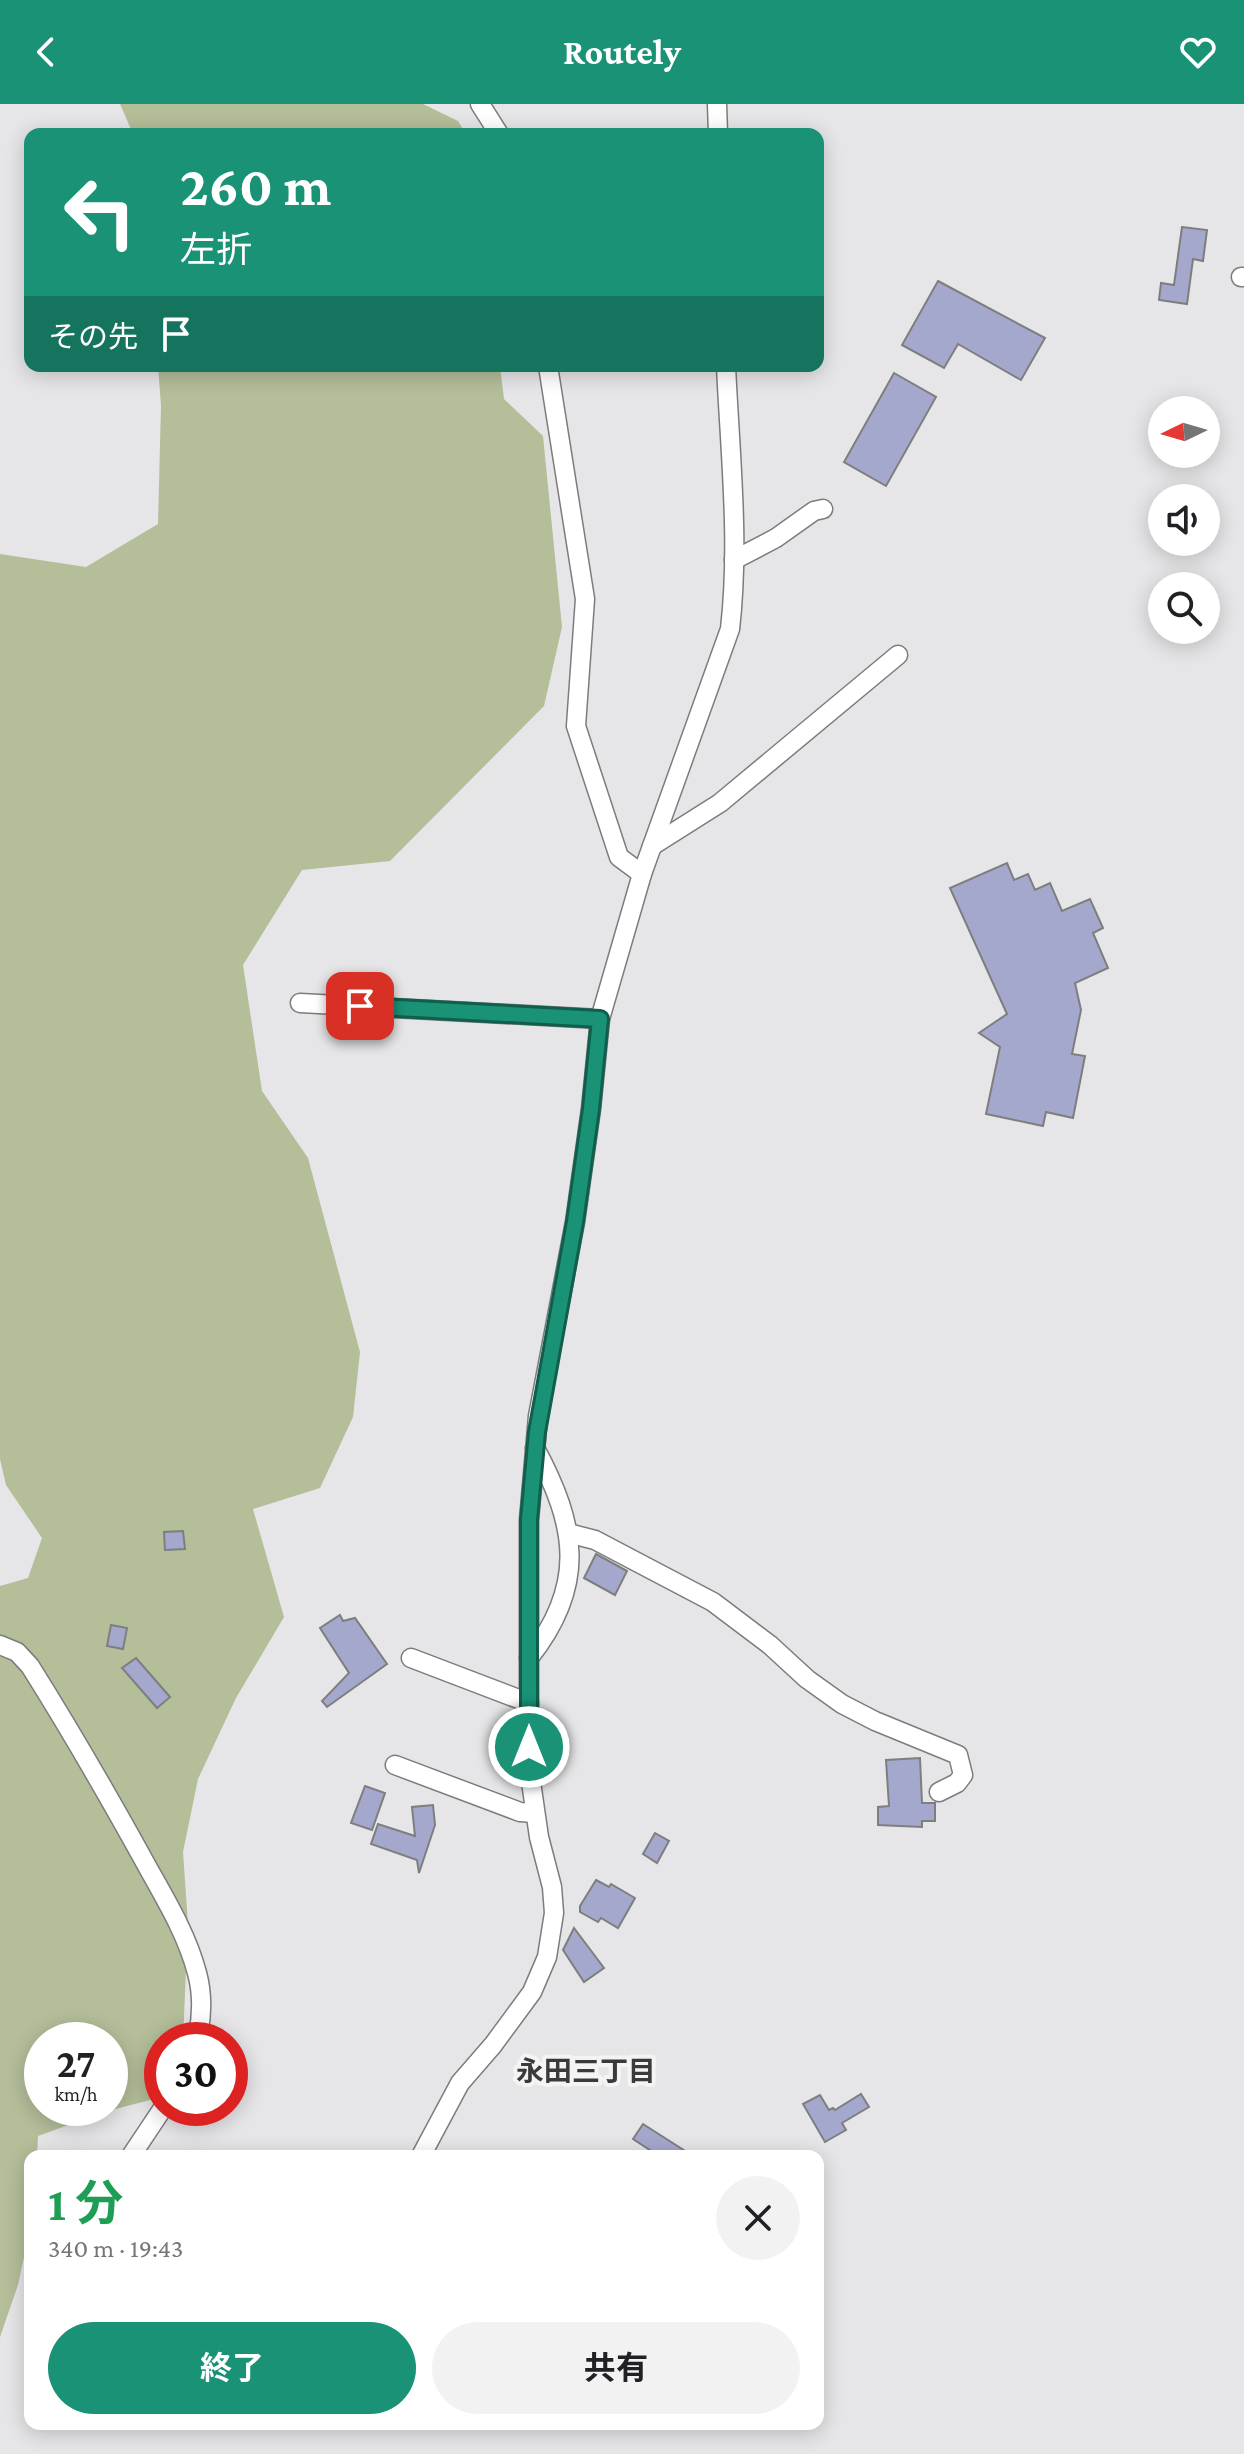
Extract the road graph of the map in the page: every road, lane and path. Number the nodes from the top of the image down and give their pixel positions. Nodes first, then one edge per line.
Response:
1 (480, 104) edge
2 (717, 104) edge
3 (495, 128) edge
4 (718, 128) edge
5 (549, 372) edge
6 (726, 372) edge
7 (823, 509) dead end
8 (734, 560) junction
9 (898, 655) dead end
10 (652, 846) junction
11 (642, 874) junction
12 (300, 1003) dead end
13 (600, 1019) junction
14 (535, 1448) junction
15 (568, 1533) junction
16 (0, 1645) edge
17 (411, 1658) dead end
18 (529, 1658) junction
19 (529, 1703) junction
20 (395, 1765) dead end
21 (939, 1792) dead end
22 (534, 1813) junction
23 (201, 2022) edge
24 (151, 2126) edge
25 (135, 2150) edge
26 (424, 2150) edge

1 - 3 street
2 - 4 street
5 - 11 street
6 - 8 street
7 - 8 street
8 - 10 street
9 - 10 street
10 - 11 street
11 - 13 street
12 - 13 street
13 - 14 street
14 - 15 street
14 - 18 street
15 - 18 street
15 - 21 street
16 - 23 street
17 - 19 street
18 - 19 street
19 - 22 street
20 - 22 street
22 - 26 street
24 - 25 street

